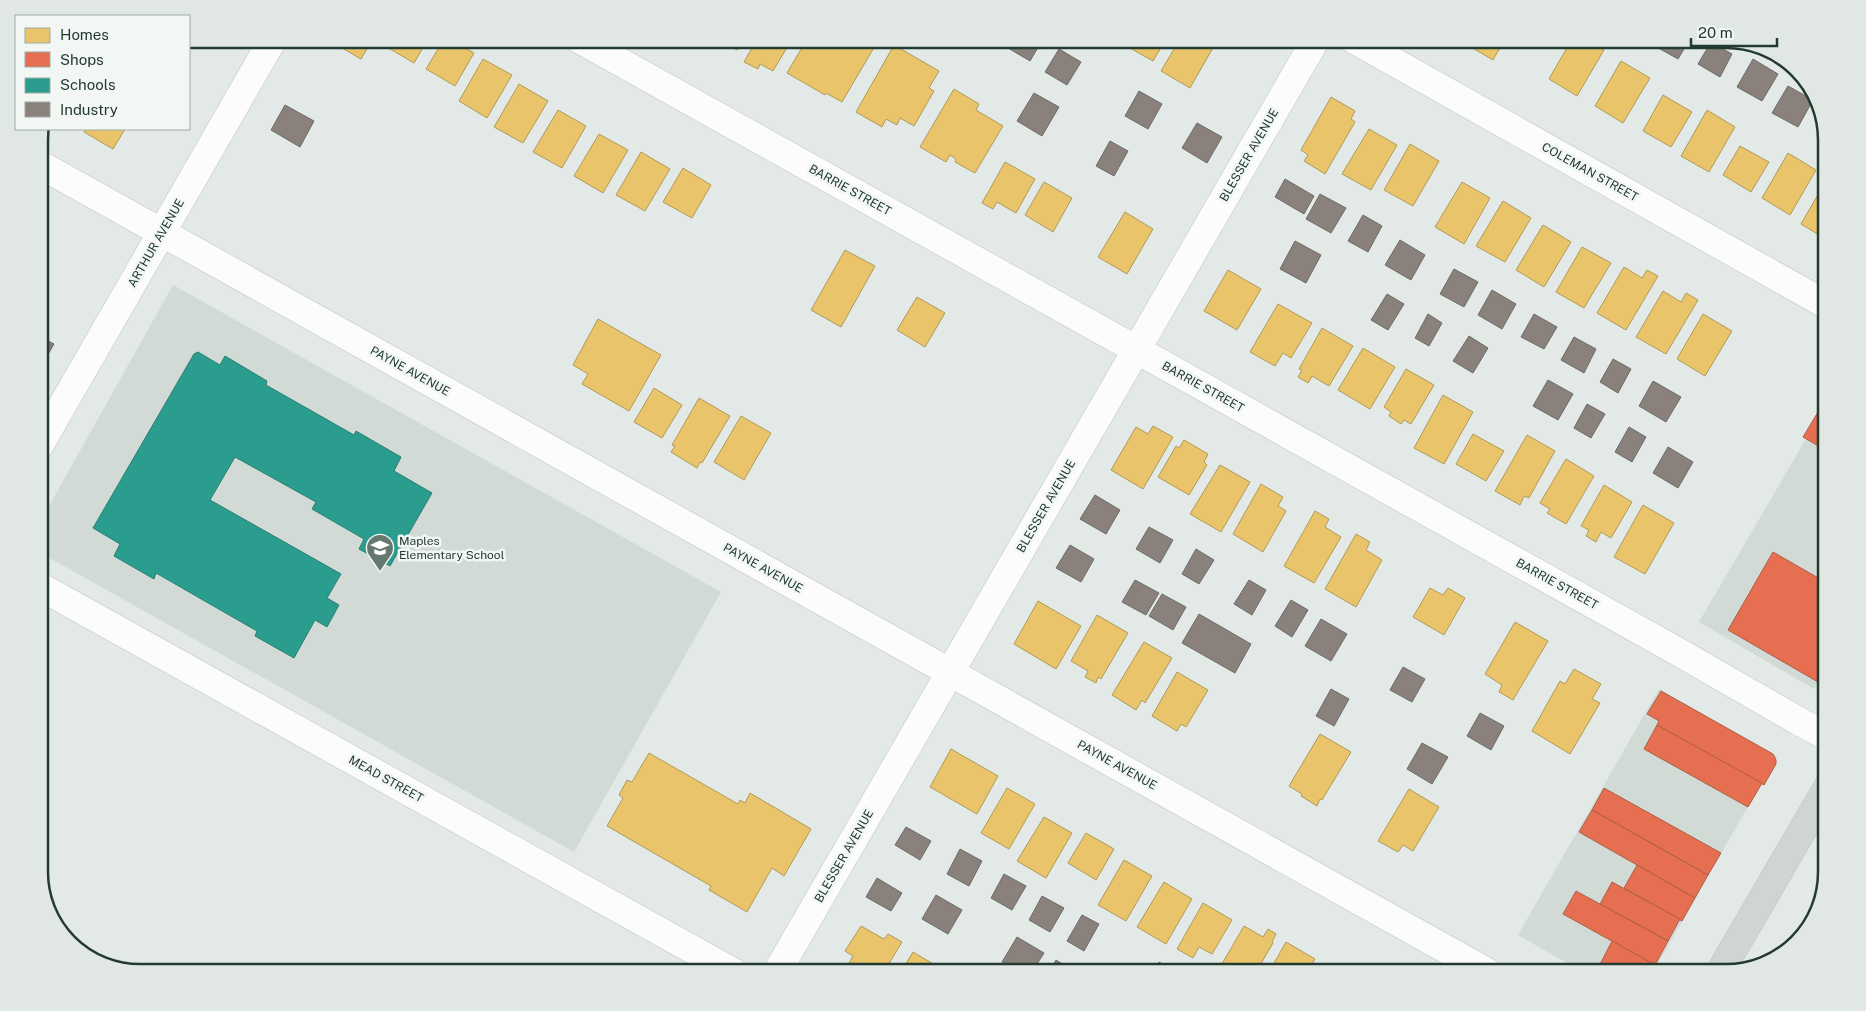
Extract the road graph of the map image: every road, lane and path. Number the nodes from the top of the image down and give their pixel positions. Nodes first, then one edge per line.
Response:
1 (268, 48) edge
2 (595, 48) edge
3 (1311, 48) edge
4 (1369, 48) edge
5 (48, 169) edge
6 (162, 233) junction
7 (1818, 300) edge
8 (1136, 350) junction
9 (48, 430) edge
10 (48, 591) edge
11 (950, 672) junction
12 (1818, 731) edge
13 (1818, 803) edge
14 (719, 964) edge
15 (782, 964) edge
16 (1473, 964) edge
17 (1725, 964) edge

1 - 6 street, ARTHUR AVENUE
2 - 8 street, BARRIE STREET
3 - 8 street, BLESSER AVENUE
4 - 7 street, COLEMAN STREET
5 - 6 street, PAYNE AVENUE
6 - 9 street, ARTHUR AVENUE
6 - 11 street, PAYNE AVENUE
8 - 11 street, BLESSER AVENUE
8 - 12 street, BARRIE STREET
10 - 14 street, MEAD STREET
11 - 15 street, BLESSER AVENUE
11 - 16 street, PAYNE AVENUE
13 - 17 main road

